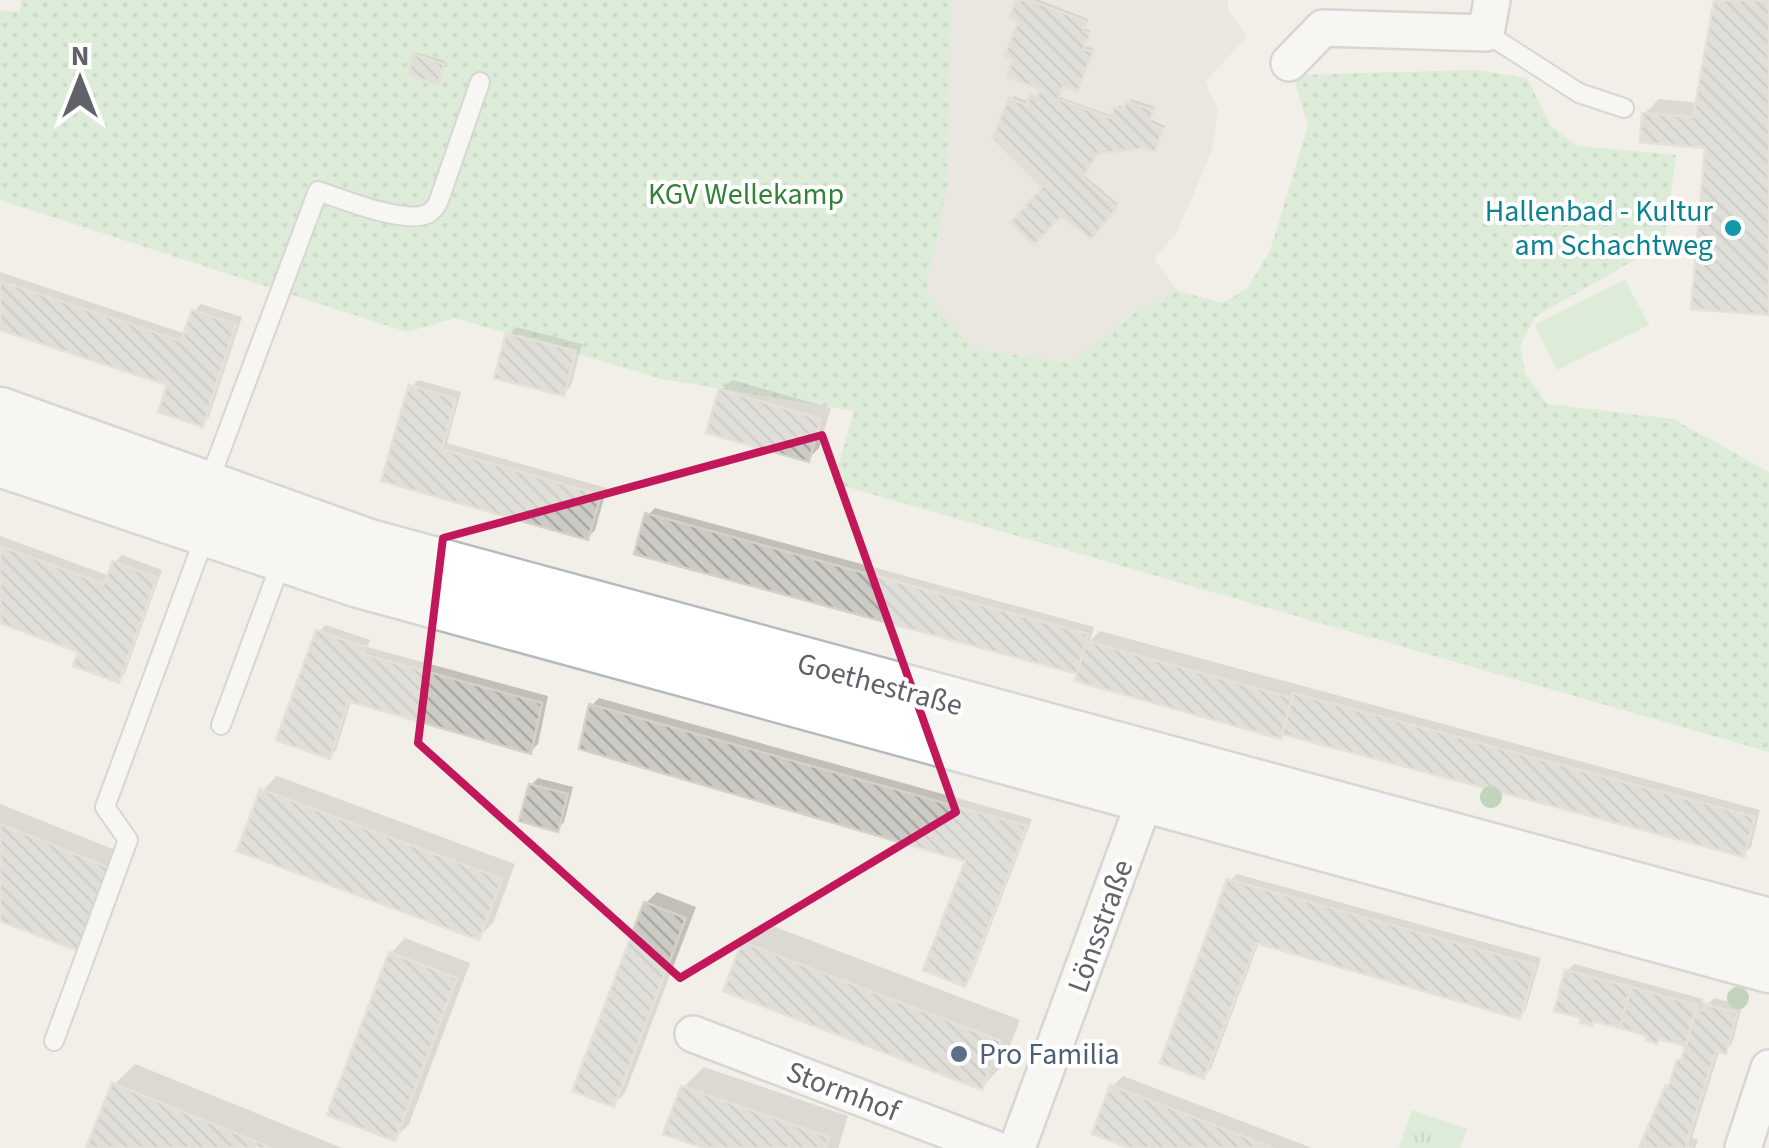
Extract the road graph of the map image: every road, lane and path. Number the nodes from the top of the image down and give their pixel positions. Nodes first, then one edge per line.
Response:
1 (1489, 16) edge
2 (1288, 62) dead end
3 (480, 82) dead end
4 (1624, 108) dead end
5 (0, 413) edge
6 (0, 461) edge
7 (206, 510) junction
8 (284, 555) junction
9 (221, 724) dead end
10 (1154, 778) junction
11 (1769, 924) edge
12 (1769, 967) edge
13 (694, 1034) dead end
14 (54, 1041) dead end
15 (1769, 1068) edge
16 (993, 1148) edge
17 (1017, 1148) edge
18 (1743, 1148) edge

1 - 2 street
1 - 4 lane
3 - 7 lane
5 - 7 street, Goethestraße
6 - 7 street, Goethestraße
7 - 8 street, Goethestraße
7 - 10 street, Goethestraße
7 - 14 lane
8 - 9 lane
8 - 10 street, Goethestraße
10 - 11 street, Goethestraße
10 - 12 street, Goethestraße
10 - 17 street, Lönsstraße
13 - 16 street, Stormhof
15 - 18 street

